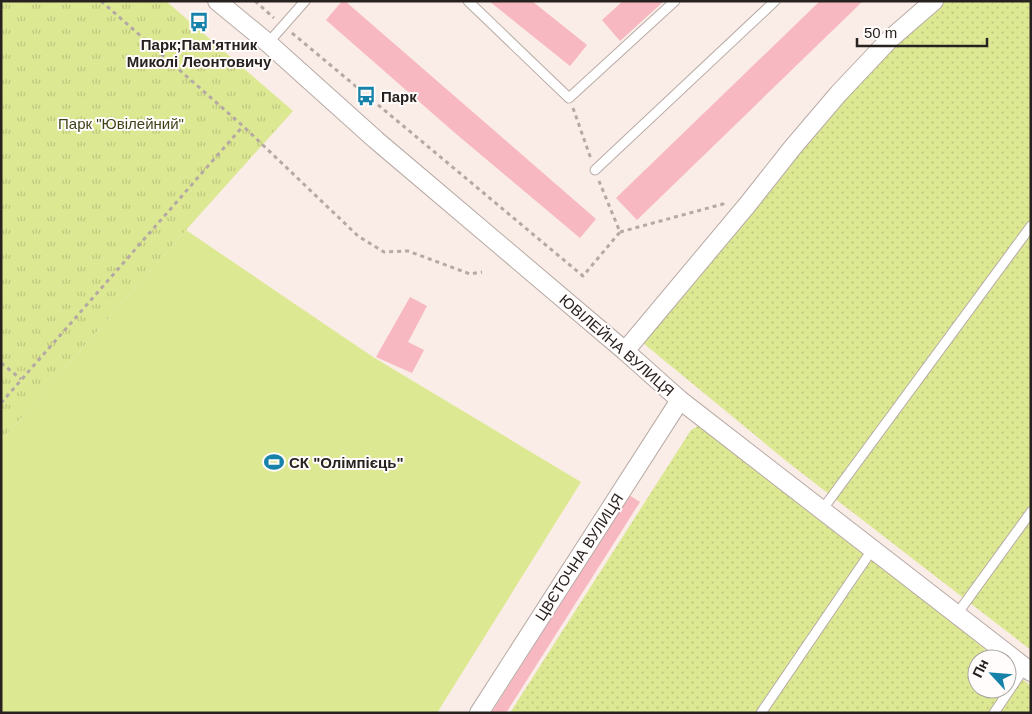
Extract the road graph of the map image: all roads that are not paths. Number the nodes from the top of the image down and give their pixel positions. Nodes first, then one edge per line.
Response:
1 (217, 1) edge
2 (305, 1) edge
3 (468, 1) edge
4 (675, 1) edge
5 (775, 1) edge
6 (934, 1) edge
7 (268, 44) junction
8 (595, 170) road end
9 (1031, 226) edge
10 (625, 351) junction
11 (680, 400) junction
12 (822, 510) junction
13 (1031, 512) edge
14 (872, 550) junction
15 (957, 614) junction
16 (1028, 669) edge
17 (479, 713) edge
18 (761, 713) edge
19 (994, 713) edge

1 - 7 street, ЮВІЛЕЙНА ВУЛИЦЯ
2 - 7 lane
3 - 4 lane
5 - 8 lane
6 - 10 street
7 - 10 street, ЮВІЛЕЙНА ВУЛИЦЯ
9 - 12 lane
10 - 11 street, ЮВІЛЕЙНА ВУЛИЦЯ
11 - 12 street, ЮВІЛЕЙНА ВУЛИЦЯ
11 - 17 street, ЦВЄТОЧНА ВУЛИЦЯ
12 - 14 street, ЮВІЛЕЙНА ВУЛИЦЯ
13 - 15 lane
14 - 15 street, ЮВІЛЕЙНА ВУЛИЦЯ
14 - 18 lane
15 - 16 street, ЮВІЛЕЙНА ВУЛИЦЯ
16 - 19 lane

